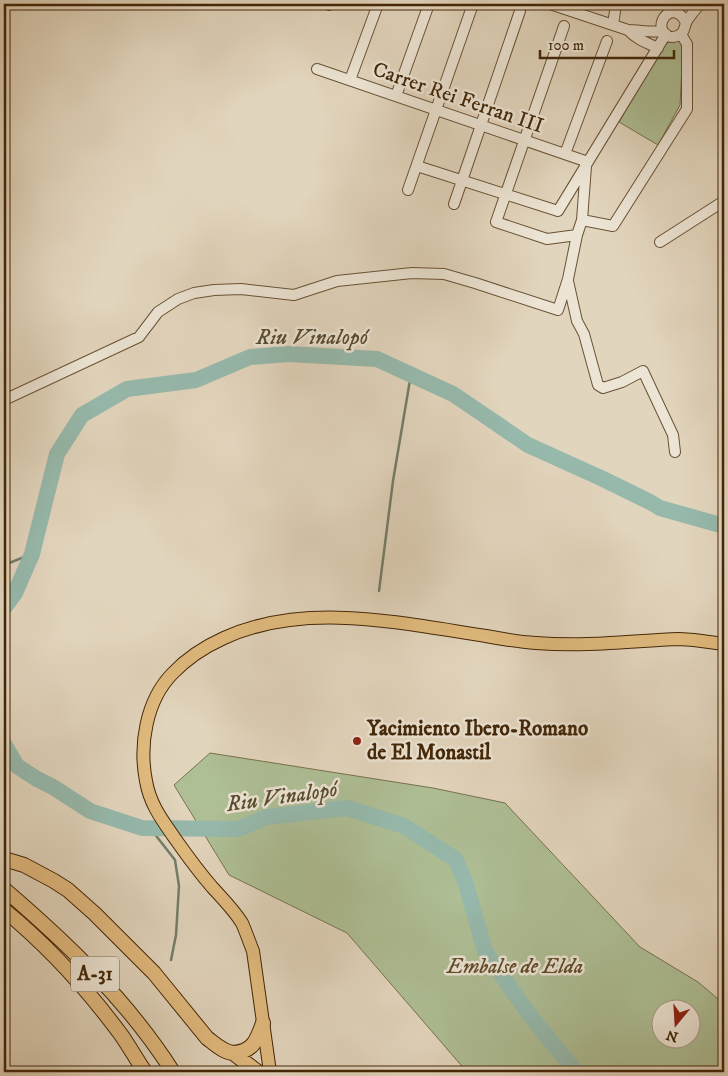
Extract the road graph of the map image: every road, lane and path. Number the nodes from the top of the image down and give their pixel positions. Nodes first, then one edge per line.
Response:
1 (378, 4) edge
2 (429, 4) edge
3 (473, 4) edge
4 (550, 4) edge
5 (616, 4) edge
6 (700, 4) edge
7 (574, 8) edge
8 (520, 12) dead end
9 (683, 19) junction
10 (564, 26) dead end
11 (613, 26) junction
12 (663, 29) junction
13 (633, 30) junction
14 (681, 34) junction
15 (607, 41) dead end
16 (658, 48) junction
17 (316, 69) dead end
18 (350, 80) junction
19 (396, 96) junction
20 (436, 110) junction
21 (481, 125) junction
22 (524, 140) junction
23 (566, 154) junction
24 (587, 164) junction
25 (416, 166) junction
26 (462, 180) junction
27 (408, 190) dead end
28 (506, 194) junction
29 (724, 201) edge
30 (454, 204) dead end
31 (582, 220) junction
32 (577, 235) junction
33 (660, 242) dead end
34 (568, 279) junction
35 (4, 400) edge
36 (675, 452) dead end
37 (721, 644) edge
38 (4, 859) edge
39 (4, 889) edge
40 (4, 910) edge
41 (263, 1023) junction
42 (233, 1053) junction
43 (145, 1072) edge
44 (173, 1072) edge
45 (258, 1072) edge
46 (270, 1072) edge

1 - 18 street
2 - 19 street
3 - 20 street
4 - 7 street
5 - 11 street
6 - 9 street
7 - 11 street
8 - 21 street
9 - 12 street
9 - 14 street
10 - 22 street
11 - 13 street
12 - 13 street
12 - 14 street
12 - 16 street
13 - 16 street
14 - 31 street
15 - 23 street
16 - 24 street
17 - 18 street, Carrer Rei Ferran III
18 - 19 street, Carrer Rei Ferran III
19 - 20 street, Carrer Rei Ferran III
20 - 21 street, Carrer Rei Ferran III
20 - 25 street
21 - 22 street, Carrer Rei Ferran III
21 - 26 street
22 - 23 street, Carrer Rei Ferran III
22 - 28 street
23 - 24 street, Carrer Rei Ferran III
24 - 28 street
24 - 31 street
25 - 26 street
25 - 27 street
26 - 28 street
26 - 30 street
28 - 32 street
29 - 33 street
31 - 32 street
32 - 34 street
34 - 35 street
34 - 36 street
37 - 41 main road
38 - 42 highway
39 - 44 highway, A-31
40 - 43 highway, A-31
41 - 42 highway
41 - 46 main road
42 - 45 highway

